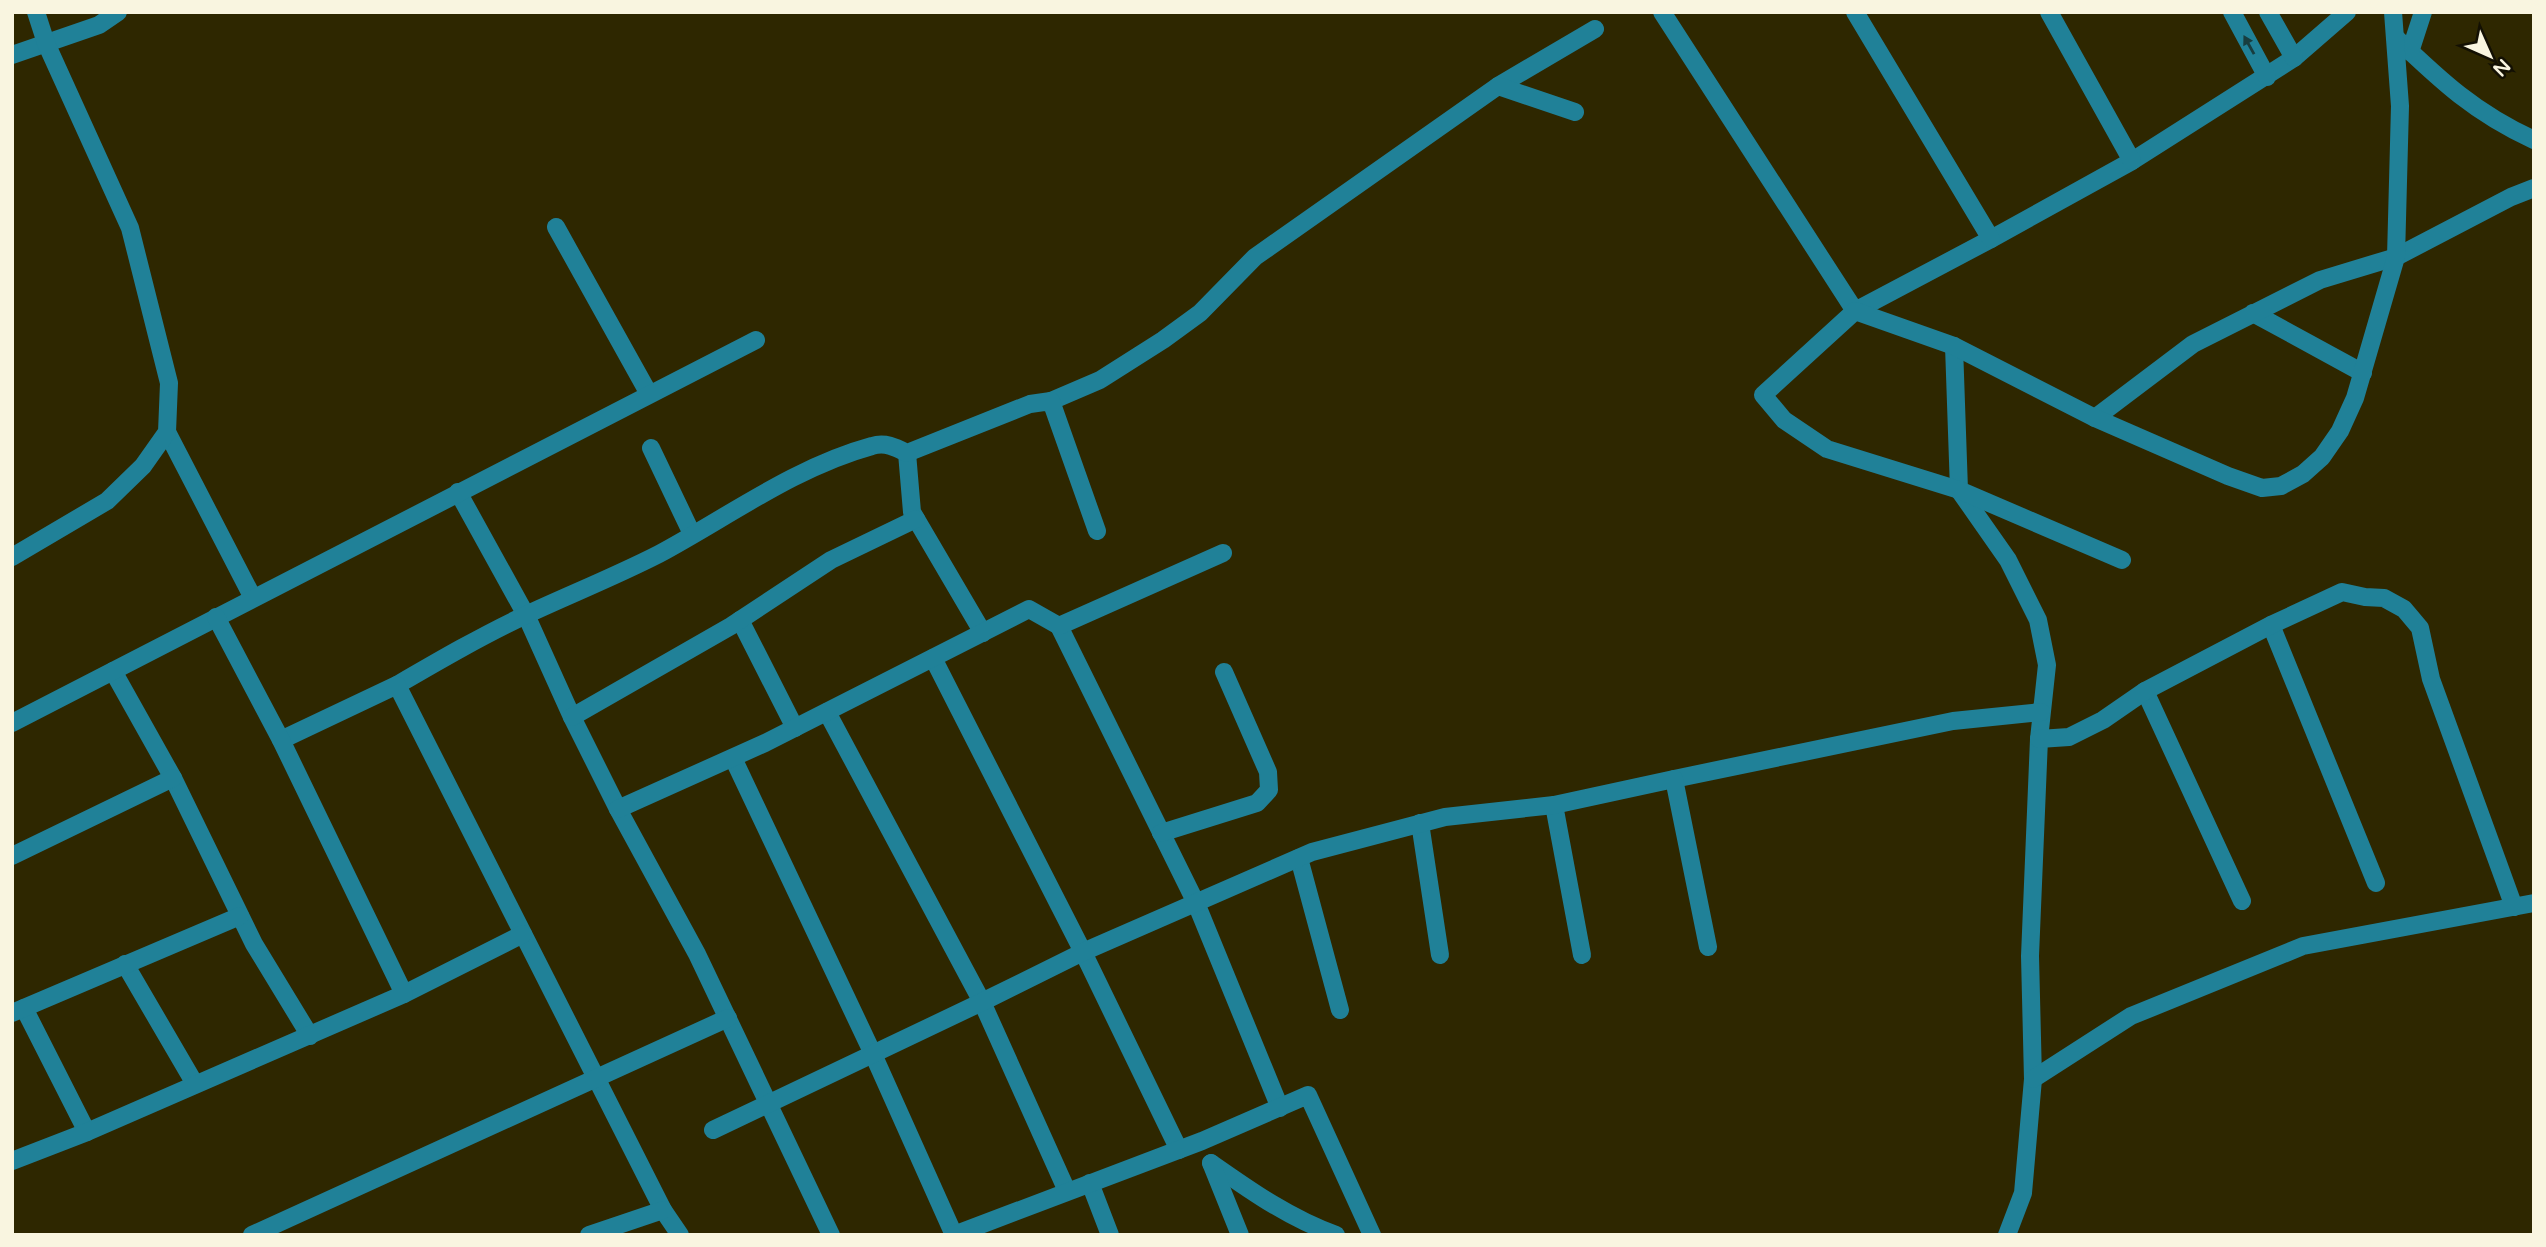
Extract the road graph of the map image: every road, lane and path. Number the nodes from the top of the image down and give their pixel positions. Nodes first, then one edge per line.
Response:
1 (36, 12) edge
2 (118, 12) edge
3 (1662, 12) edge
4 (1855, 12) edge
5 (2049, 12) edge
6 (2232, 12) edge
7 (2268, 12) edge
8 (2347, 12) edge
9 (2393, 12) edge
10 (2423, 12) edge
11 (1595, 29) dead end
12 (2395, 37) junction
13 (46, 43) junction
14 (2410, 52) junction
15 (12, 55) edge
16 (2294, 58) junction
17 (2267, 77) junction
18 (1498, 86) junction
19 (1575, 112) dead end
20 (2534, 140) edge
21 (2132, 161) junction
22 (2534, 188) edge
23 (556, 226) dead end
24 (1991, 239) junction
25 (2396, 257) junction
26 (1855, 311) junction
27 (2253, 313) junction
28 (756, 340) dead end
29 (1954, 346) junction
30 (2363, 373) junction
31 (649, 394) junction
32 (1051, 401) junction
33 (2095, 418) junction
34 (167, 432) junction
35 (651, 448) dead end
36 (907, 453) junction
37 (1959, 490) junction
38 (458, 492) junction
39 (916, 519) junction
40 (1097, 531) dead end
41 (692, 534) junction
42 (1223, 553) dead end
43 (12, 557) edge
44 (2122, 560) dead end
45 (253, 598) junction
46 (526, 615) junction
47 (216, 617) junction
48 (740, 620) junction
49 (2271, 625) junction
50 (1059, 626) junction
51 (982, 633) junction
52 (933, 658) junction
53 (113, 671) junction
54 (1224, 672) dead end
55 (397, 685) junction
56 (2145, 691) junction
57 (827, 712) junction
58 (2041, 712) junction
59 (572, 717) junction
60 (12, 723) edge
61 (795, 728) junction
62 (2039, 739) junction
63 (281, 740) junction
64 (733, 758) junction
65 (173, 778) junction
66 (1674, 779) junction
67 (1554, 805) junction
68 (618, 809) junction
69 (1420, 823) junction
70 (1161, 833) junction
71 (12, 856) edge
72 (1299, 858) junction
73 (2375, 883) dead end
74 (2242, 901) dead end
75 (1196, 902) junction
76 (2534, 903) edge
77 (2514, 907) junction
78 (240, 916) junction
79 (523, 934) junction
80 (1708, 947) dead end
81 (1083, 952) junction
82 (1440, 955) dead end
83 (1582, 955) dead end
84 (125, 964) junction
85 (404, 994) junction
86 (982, 1002) junction
87 (1340, 1010) dead end
88 (18, 1011) edge
89 (728, 1018) junction
90 (310, 1036) junction
91 (873, 1054) junction
92 (596, 1078) junction
93 (2033, 1079) junction
94 (195, 1084) junction
95 (769, 1104) junction
96 (1280, 1108) junction
97 (713, 1130) dead end
98 (87, 1132) junction
99 (1202, 1141) junction
100 (1179, 1150) junction
101 (12, 1161) edge
102 (1211, 1163) junction
103 (1090, 1183) junction
104 (1067, 1191) junction
105 (663, 1210) junction
106 (974, 1230) edge
107 (252, 1235) edge
108 (589, 1235) edge
109 (680, 1235) edge
110 (831, 1235) edge
111 (954, 1235) edge
112 (1111, 1235) edge
113 (1240, 1235) edge
114 (1336, 1235) edge
115 (1372, 1235) edge
116 (2007, 1235) edge

1 - 13 street
2 - 13 street
3 - 26 street
4 - 24 street
5 - 21 street
17 -> 6 street
7 - 16 street
8 - 16 street
9 - 12 street
10 - 14 street
11 - 18 street
12 - 14 street
12 - 25 street
13 - 15 street
13 - 34 street
14 - 20 street
16 - 17 street
17 - 21 street
18 - 19 street
18 - 32 street
21 - 24 street
22 - 25 street
23 - 31 street
24 - 26 street
25 - 27 street
25 - 30 street
26 - 29 street
26 - 37 street
27 - 30 street
27 - 33 street
28 - 31 street
29 - 33 street
29 - 37 street
30 - 33 street
31 - 38 street
32 - 36 street
32 - 40 street
34 - 43 street
34 - 45 street
35 - 41 street
36 - 39 street
36 - 41 street
37 - 44 street
37 - 58 street
38 - 45 street
38 - 46 street
39 - 48 street
39 - 51 street
41 - 46 street
42 - 50 street
45 - 47 street
46 - 55 street
46 - 59 street
47 - 53 street
47 - 63 street
48 - 59 street
48 - 61 street
49 - 56 street
49 - 73 street
49 - 77 street
50 - 51 street
50 - 70 street
51 - 52 street
52 - 57 street
52 - 81 street
53 - 60 street
53 - 65 street
54 - 70 street
55 - 63 street
55 - 79 street
56 - 62 street
56 - 74 street
57 - 61 street
57 - 86 street
58 - 62 street
58 - 66 street
59 - 68 street
61 - 64 street
62 - 93 street
63 - 85 street
64 - 68 street
64 - 91 street
65 - 71 street
65 - 78 street
66 - 67 street
66 - 80 street
67 - 69 street
67 - 83 street
68 - 89 street
69 - 72 street
69 - 82 street
70 - 75 street
72 - 75 street
72 - 87 street
75 - 81 street
75 - 96 street
76 - 77 street
77 - 93 street
78 - 84 street
78 - 90 street
79 - 85 street
79 - 92 street
81 - 86 street
81 - 100 street
84 - 88 street
84 - 94 street
85 - 90 street
86 - 91 street
86 - 104 street
88 - 98 street
89 - 92 street
89 - 95 street
90 - 94 street
91 - 95 street
91 - 111 street
92 - 105 street
92 - 107 street
93 - 116 street
94 - 98 street
95 - 97 street
95 - 110 street
96 - 99 street
96 - 115 street
98 - 101 street
99 - 100 street
99 - 102 street
100 - 103 street
102 - 113 street
102 - 114 street
103 - 104 street
103 - 112 street
104 - 106 street
105 - 108 street
105 - 109 street
106 - 111 street

